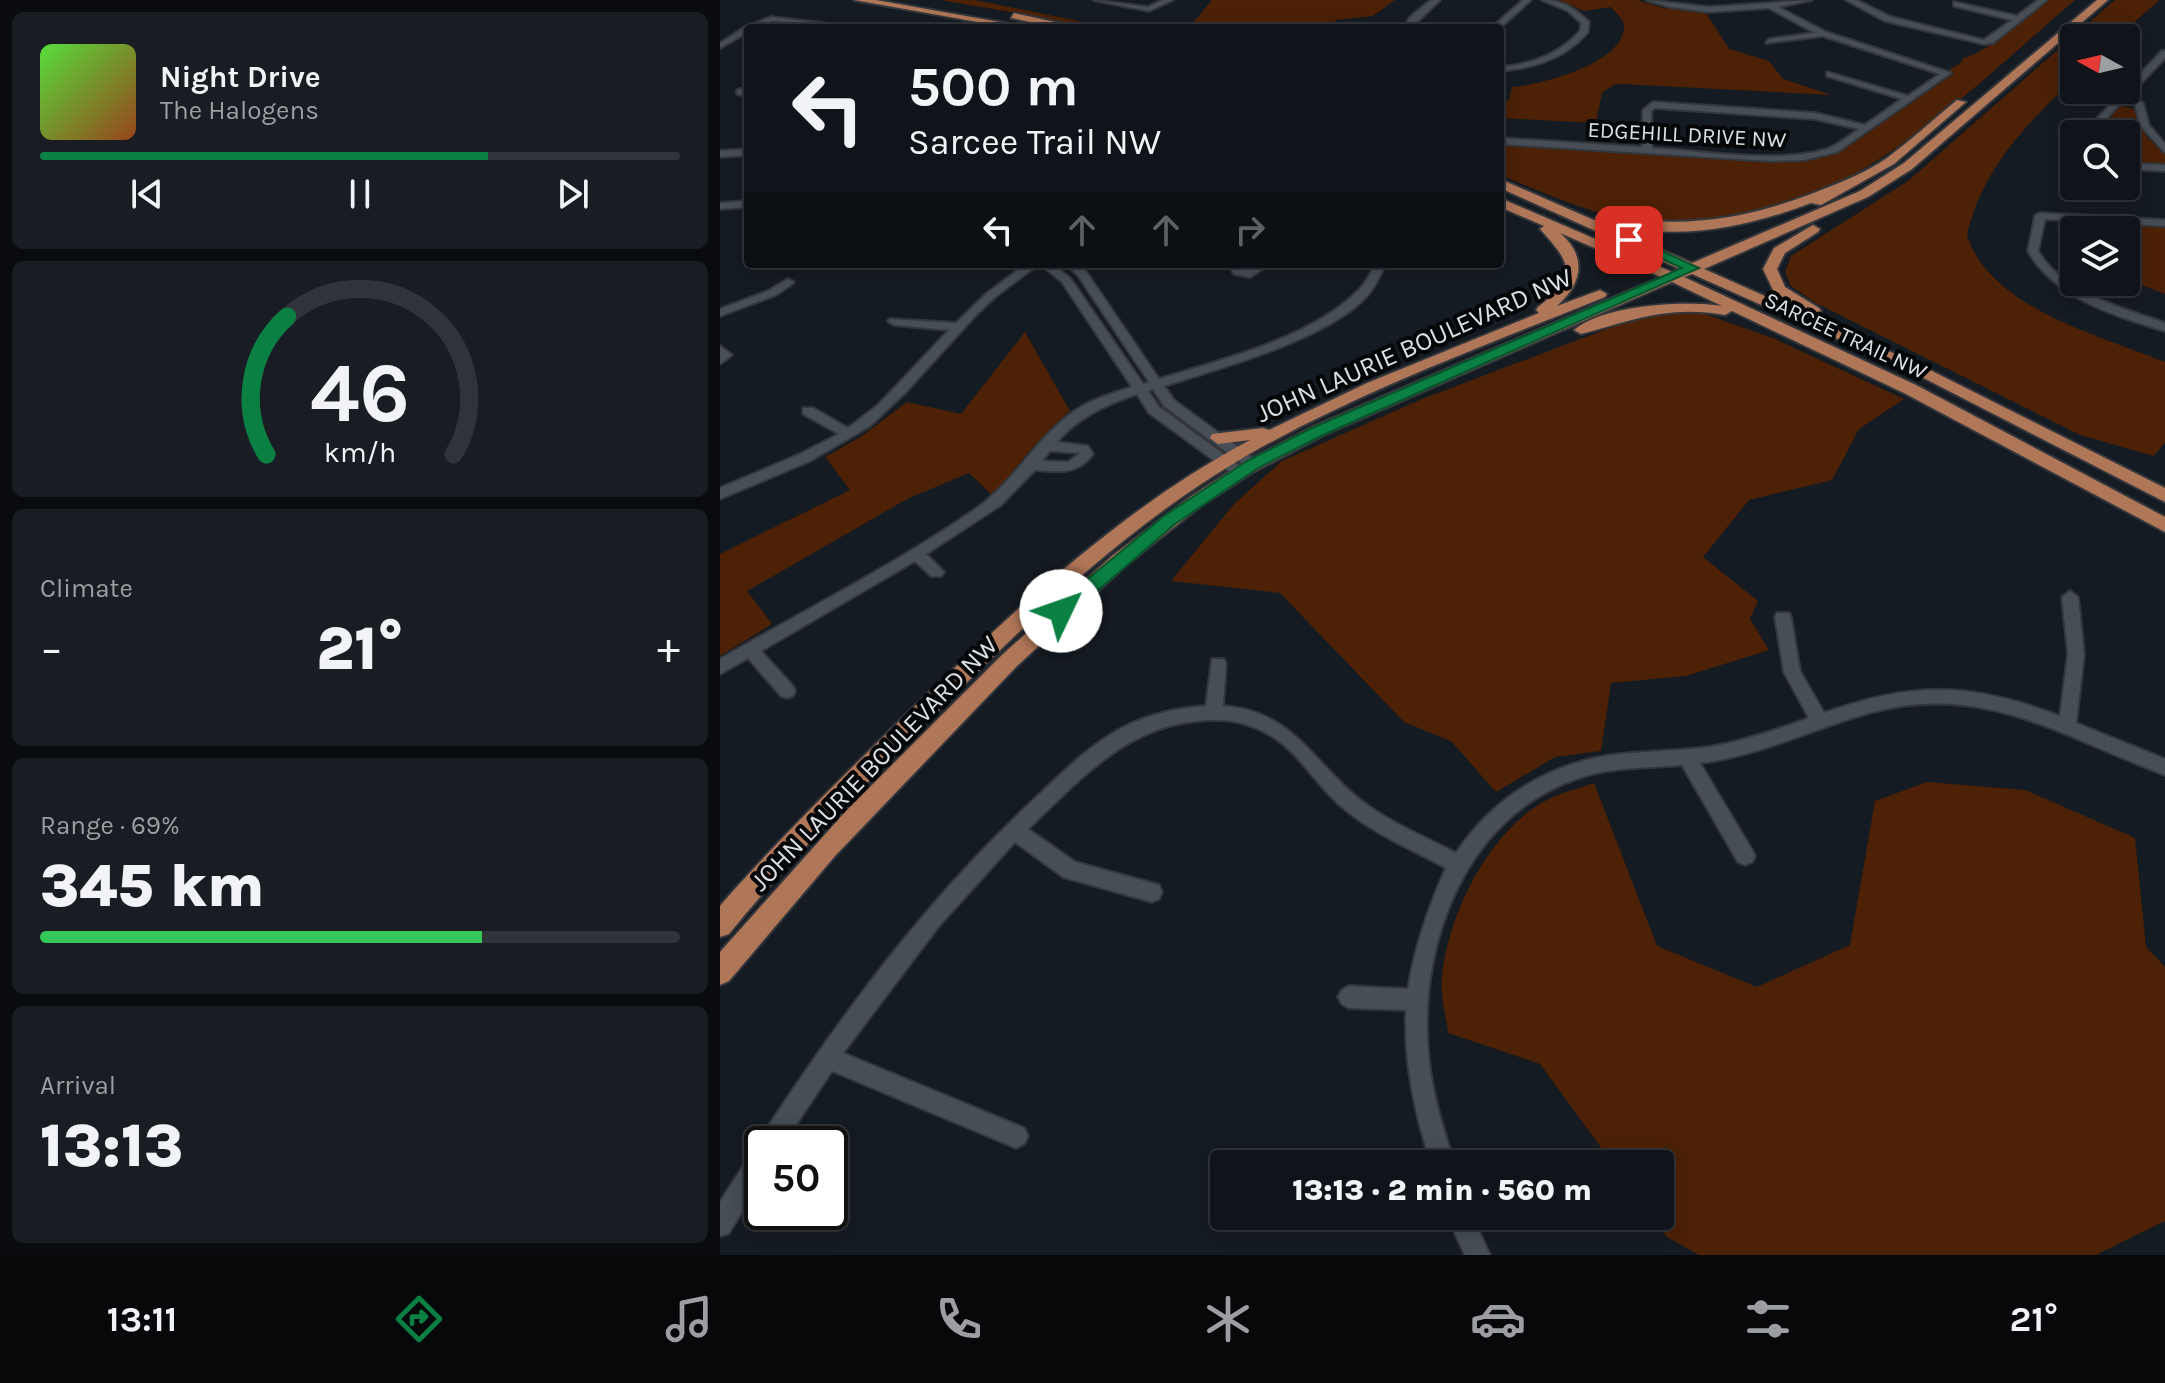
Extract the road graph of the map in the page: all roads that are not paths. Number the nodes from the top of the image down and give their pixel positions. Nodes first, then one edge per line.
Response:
1 (859, 0) edge
2 (916, 0) edge
3 (1098, 0) edge
4 (1169, 0) edge
5 (1436, 0) edge
6 (1527, 0) edge
7 (1546, 0) edge
8 (1650, 0) edge
9 (1808, 0) edge
10 (1850, 0) edge
11 (2043, 0) edge
12 (2085, 0) edge
13 (2103, 0) edge
14 (1957, 4) dead end
15 (1771, 6) junction
16 (2018, 19) junction
17 (759, 24) edge
18 (813, 24) edge
19 (1004, 24) edge
20 (1047, 24) edge
21 (1410, 24) edge
22 (1500, 24) edge
23 (744, 31) edge
24 (1823, 34) junction
25 (1769, 41) dead end
26 (720, 46) edge
27 (2165, 53) edge
28 (2160, 65) edge
29 (1504, 68) edge
30 (2002, 69) dead end
31 (1830, 74) dead end
32 (2140, 81) edge
33 (1968, 96) dead end
34 (1910, 99) junction
35 (2115, 104) edge
36 (2139, 104) edge
37 (2100, 120) edge
38 (1866, 128) junction
39 (1504, 141) edge
40 (1647, 150) junction
41 (2165, 150) edge
42 (744, 152) edge
43 (720, 154) edge
44 (2140, 167) edge
45 (2165, 168) edge
46 (1504, 182) edge
47 (1504, 182) edge
48 (1846, 187) junction
49 (1864, 194) junction
50 (744, 204) edge
51 (1505, 205) edge
52 (720, 206) edge
53 (744, 212) edge
54 (720, 213) edge
55 (2165, 223) edge
56 (1028, 268) edge
57 (1050, 268) edge
58 (1076, 268) edge
59 (1236, 268) edge
60 (1258, 268) edge
61 (1379, 268) edge
62 (1675, 269) junction
63 (788, 282) dead end
64 (720, 313) edge
65 (894, 321) dead end
66 (957, 327) junction
67 (2165, 327) edge
68 (1482, 341) junction
69 (720, 350) edge
70 (720, 360) edge
71 (1471, 366) junction
72 (1915, 368) junction
73 (1156, 382) junction
74 (1138, 388) junction
75 (1910, 389) junction
76 (808, 411) dead end
77 (1294, 423) junction
78 (849, 434) junction
79 (1218, 438) junction
80 (1047, 446) junction
81 (1238, 463) junction
82 (1034, 465) junction
83 (720, 494) edge
84 (2165, 496) edge
85 (2165, 525) edge
86 (916, 553) junction
87 (936, 572) dead end
88 (2070, 597) dead end
89 (1783, 617) dead end
90 (750, 649) junction
91 (1218, 664) dead end
92 (720, 667) edge
93 (787, 691) dead end
94 (1214, 713) junction
95 (1820, 722) junction
96 (2067, 726) junction
97 (1686, 756) junction
98 (2165, 767) edge
99 (1013, 829) junction
100 (1745, 856) dead end
101 (1457, 863) junction
102 (1152, 892) dead end
103 (720, 925) edge
104 (720, 972) edge
105 (1349, 997) dead end
106 (1417, 1000) junction
107 (828, 1058) junction
108 (782, 1126) edge
109 (1016, 1136) dead end
110 (1438, 1150) edge
111 (744, 1186) edge
112 (720, 1224) edge
113 (1466, 1230) edge
114 (1478, 1255) edge

1 - 19 main road
2 - 20 main road
3 - 4 street
5 - 21 street
6 - 22 street
7 - 29 street
8 - 15 street
9 - 15 street
10 - 16 street
11 - 16 street
12 - 30 main road
13 - 49 main road, JOHN LAURIE BOULEVARD NW
14 - 16 street
15 - 24 street, EDGEHILL DRIVE NW
17 - 18 street
23 - 26 street
24 - 25 street
24 - 34 street, EDGEHILL DRIVE NW
27 - 28 street
28 - 32 street
31 - 34 street
33 - 48 main road, JOHN LAURIE BOULEVARD NW
34 - 38 street, EDGEHILL DRIVE NW
35 - 37 street
36 - 41 street
38 - 40 street, EDGEHILL DRIVE NW
38 - 40 street
39 - 40 street, EDGEHILL DRIVE NW
42 - 43 street
44 - 45 street
46 - 48 main road
47 - 62 main road, SARCEE TRAIL NW
48 - 62 main road, JOHN LAURIE BOULEVARD NW
49 - 62 main road, JOHN LAURIE BOULEVARD NW
49 - 72 main road
50 - 52 street
51 - 62 main road, SARCEE TRAIL NW
51 - 68 main road
53 - 54 street
55 - 67 street
56 - 66 street
57 - 74 street
58 - 73 street
59 - 60 street
61 - 73 street
62 - 68 main road, JOHN LAURIE BOULEVARD NW
62 - 71 main road, JOHN LAURIE BOULEVARD NW
62 - 72 main road, SARCEE TRAIL NW
62 - 75 main road, SARCEE TRAIL NW
63 - 64 street
65 - 66 street
66 - 78 street
68 - 77 main road, JOHN LAURIE BOULEVARD NW
69 - 70 street
71 - 75 main road
71 - 81 main road, JOHN LAURIE BOULEVARD NW
72 - 84 main road, SARCEE TRAIL NW
73 - 74 street
73 - 79 street
74 - 80 street
74 - 81 street
75 - 85 main road, SARCEE TRAIL NW
76 - 78 street
77 - 79 main road
77 - 81 main road, JOHN LAURIE BOULEVARD NW
78 - 83 street
79 - 81 street
80 - 82 street
80 - 82 street
81 - 103 main road, JOHN LAURIE BOULEVARD NW
81 - 104 main road, JOHN LAURIE BOULEVARD NW
82 - 86 street
86 - 87 street
86 - 90 street
88 - 96 street
89 - 95 street
90 - 92 street
90 - 93 street
91 - 94 street
94 - 99 street
94 - 101 street
95 - 96 street
95 - 97 street
96 - 98 street
97 - 100 street
97 - 101 street
99 - 102 street
99 - 107 street
101 - 106 street
105 - 106 street
106 - 110 street
107 - 108 street
107 - 109 street
111 - 112 street
113 - 114 street

